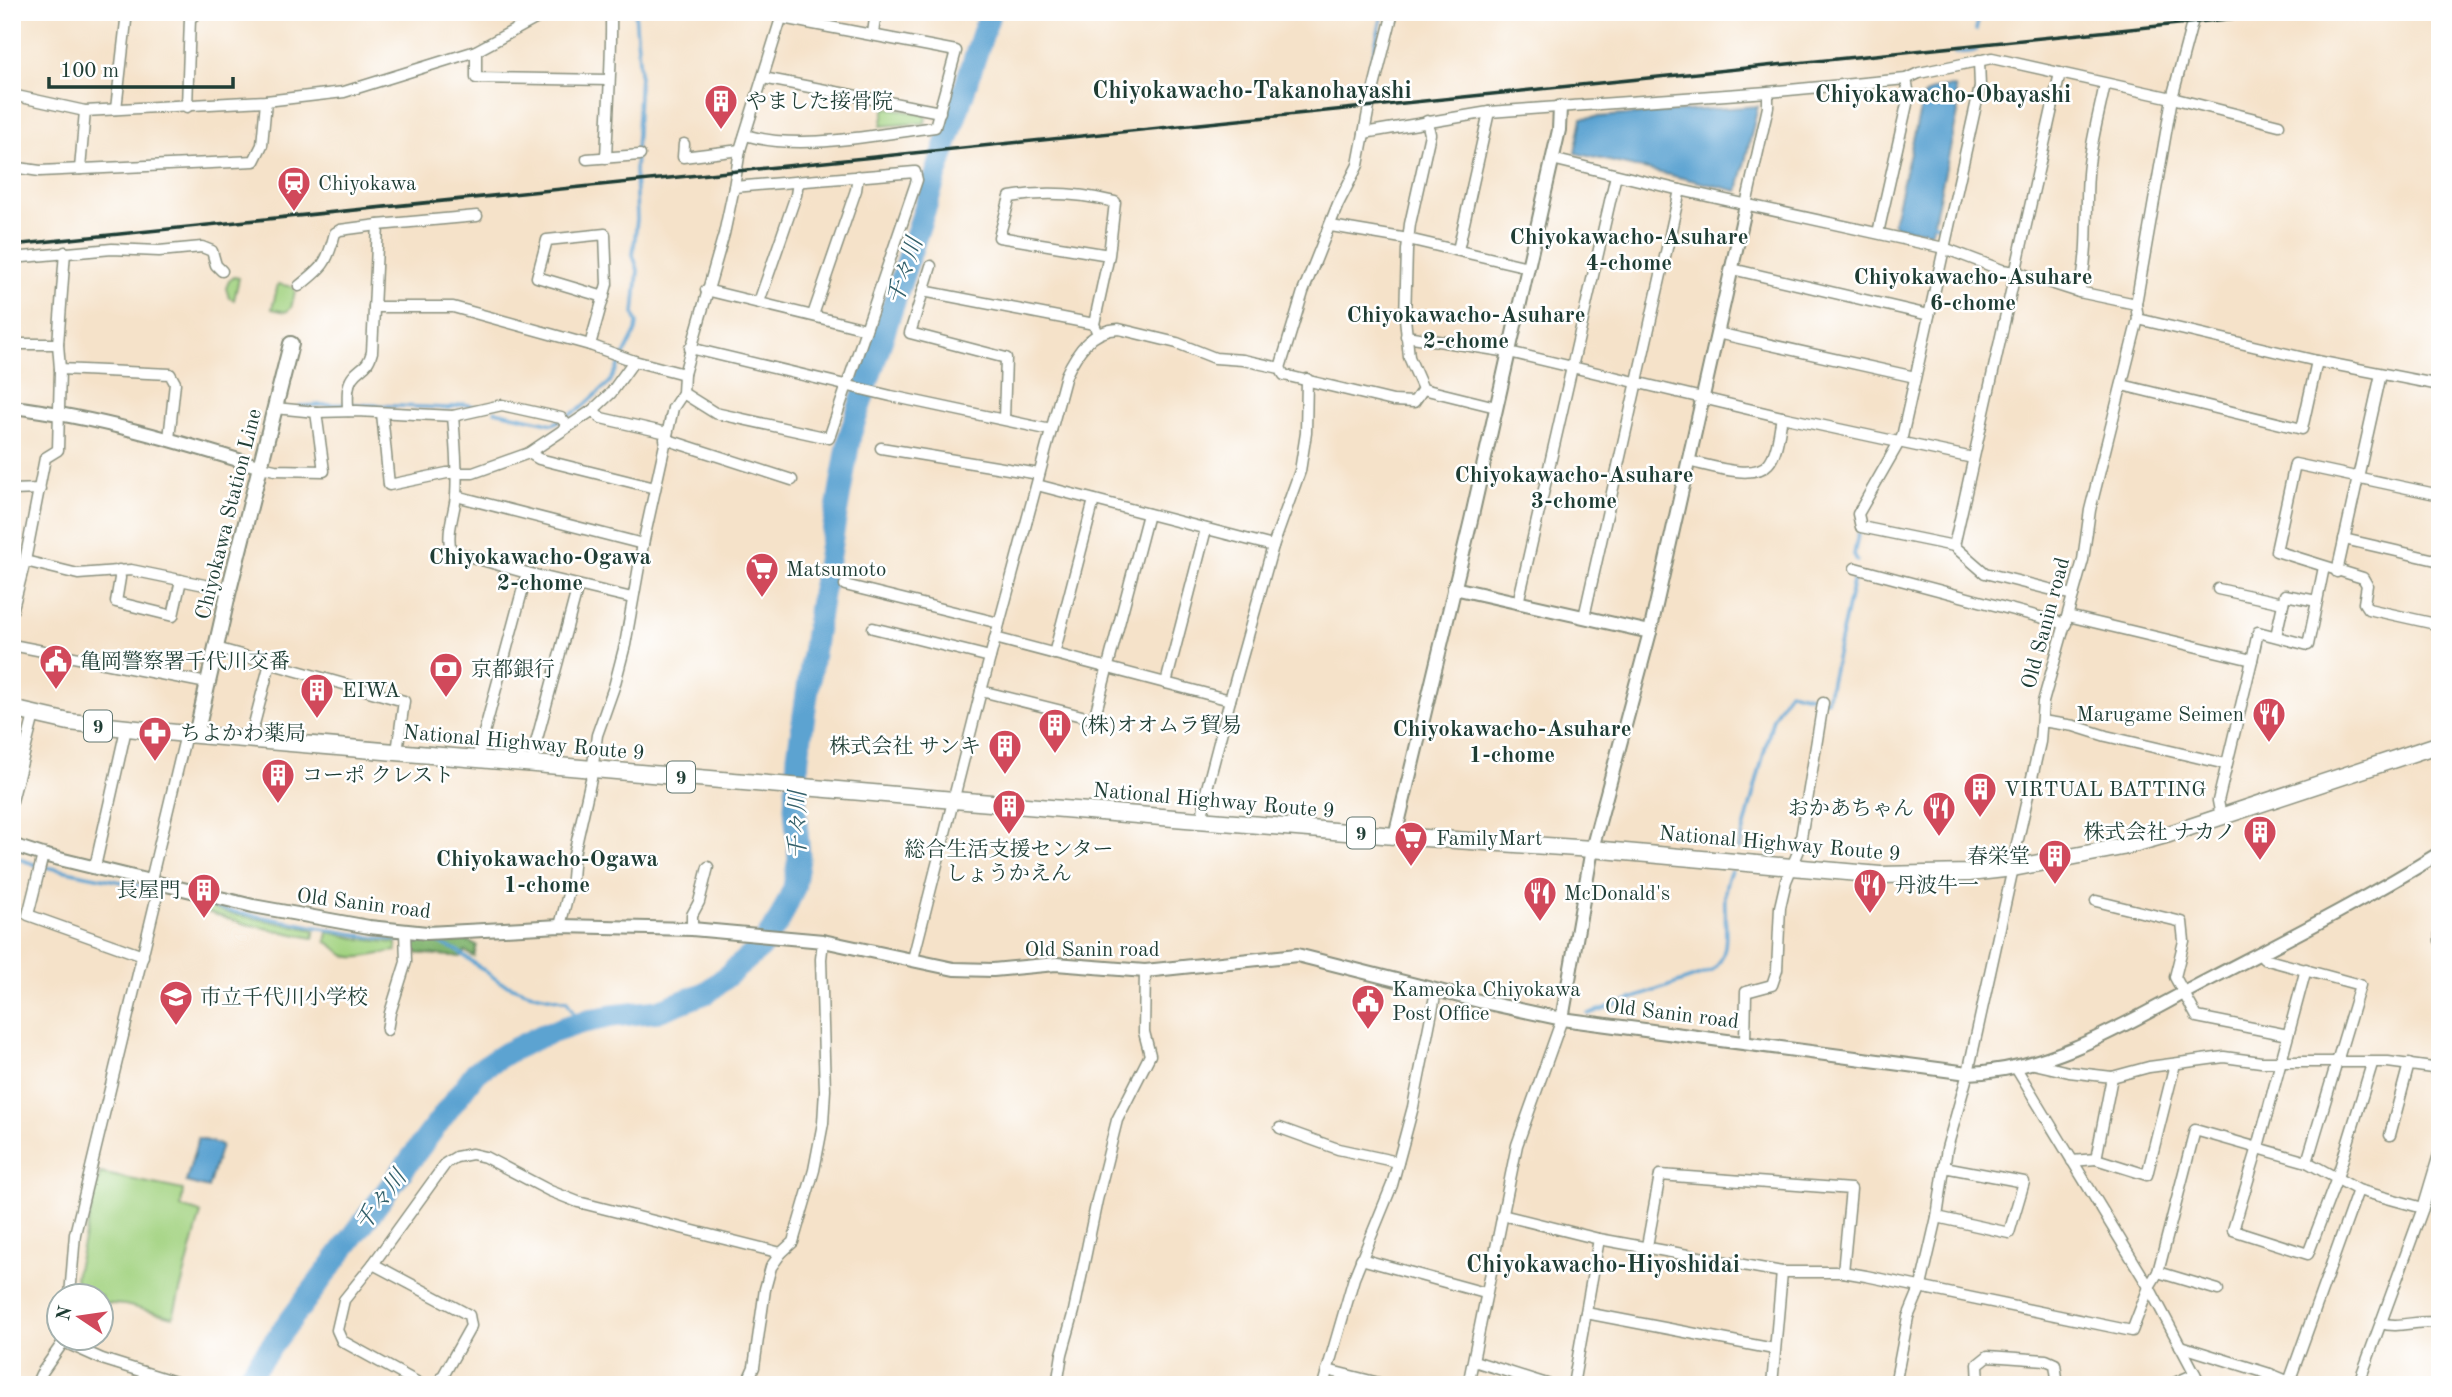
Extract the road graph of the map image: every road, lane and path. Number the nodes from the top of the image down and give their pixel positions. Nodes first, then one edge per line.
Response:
1 (127, 12) edge
2 (200, 12) edge
3 (548, 12) edge
4 (611, 12) edge
5 (876, 12) edge
6 (1393, 12) edge
7 (2195, 12) edge
8 (782, 15) edge
9 (873, 33) junction
10 (476, 51) junction
11 (1979, 60) junction
12 (2060, 73) junction
13 (762, 78) junction
14 (1906, 79) junction
15 (609, 80) junction
16 (2105, 84) junction
17 (1768, 92) junction
18 (12, 95) edge
19 (2172, 98) junction
20 (266, 101) junction
21 (187, 107) junction
22 (1560, 107) junction
23 (116, 109) junction
24 (85, 111) junction
25 (940, 112) junction
26 (1489, 112) junction
27 (1427, 121) junction
28 (2278, 125) dead end
29 (1364, 132) junction
30 (744, 135) junction
31 (684, 144) dead end
32 (740, 150) junction
33 (637, 155) dead end
34 (606, 158) junction
35 (587, 159) dead end
36 (1552, 159) junction
37 (12, 167) edge
38 (80, 169) junction
39 (1616, 175) junction
40 (858, 176) junction
41 (798, 182) junction
42 (734, 187) junction
43 (1681, 190) junction
44 (1746, 205) junction
45 (477, 216) dead end
46 (378, 225) junction
47 (1331, 226) junction
48 (1878, 233) junction
49 (1408, 239) junction
50 (1944, 248) junction
51 (1458, 250) junction
52 (65, 252) junction
53 (1109, 255) junction
54 (12, 258) edge
55 (931, 266) dead end
56 (1528, 267) junction
57 (1732, 269) junction
58 (222, 271) dead end
59 (2015, 272) junction
60 (299, 286) dead end
61 (706, 290) junction
62 (923, 291) junction
63 (2079, 292) junction
64 (604, 297) junction
65 (759, 302) junction
66 (2136, 304) junction
67 (374, 307) junction
68 (813, 315) junction
69 (1929, 315) junction
70 (2138, 319) junction
71 (866, 329) junction
72 (1096, 329) junction
73 (1717, 333) junction
74 (1406, 336) junction
75 (12, 344) edge
76 (58, 344) junction
77 (291, 344) dead end
78 (590, 345) junction
79 (690, 348) junction
80 (1509, 352) junction
81 (634, 361) junction
82 (2317, 362) junction
83 (1573, 367) junction
84 (1280, 368) junction
85 (60, 369) junction
86 (684, 374) junction
87 (2381, 374) junction
88 (1915, 377) junction
89 (1307, 379) junction
90 (1637, 382) junction
91 (2122, 385) junction
92 (2440, 385) edge
93 (850, 386) junction
94 (1423, 389) junction
95 (683, 393) junction
96 (1703, 397) junction
97 (12, 407) edge
98 (1496, 407) junction
99 (275, 408) junction
100 (593, 410) junction
101 (348, 411) junction
102 (59, 412) junction
103 (316, 412) junction
104 (382, 413) junction
105 (453, 416) junction
106 (1782, 417) junction
107 (1004, 419) junction
108 (568, 426) junction
109 (1051, 430) junction
110 (666, 436) junction
111 (169, 439) junction
112 (1898, 442) junction
113 (881, 448) dead end
114 (529, 453) junction
115 (1973, 458) junction
116 (1688, 461) junction
117 (261, 467) junction
118 (457, 472) junction
119 (1039, 474) junction
120 (2358, 477) junction
121 (792, 480) dead end
122 (1037, 485) junction
123 (655, 488) junction
124 (40, 489) junction
125 (12, 490) edge
126 (2440, 495) edge
127 (456, 496) junction
128 (1094, 500) junction
129 (1148, 514) junction
130 (1206, 529) junction
131 (2344, 539) junction
132 (643, 544) junction
133 (1273, 546) junction
134 (1954, 546) junction
135 (2440, 561) edge
136 (25, 562) junction
137 (2324, 567) junction
138 (1855, 568) dead end
139 (119, 570) junction
140 (2337, 572) junction
141 (527, 573) junction
142 (181, 580) junction
143 (845, 585) dead end
144 (578, 586) junction
145 (1454, 588) junction
146 (2218, 589) dead end
147 (229, 590) junction
148 (2073, 595) junction
149 (632, 598) junction
150 (2317, 601) junction
151 (1518, 603) junction
152 (2283, 603) junction
153 (12, 611) edge
154 (1584, 617) junction
155 (2067, 620) junction
156 (999, 623) junction
157 (2440, 625) edge
158 (873, 628) dead end
159 (1650, 632) junction
160 (2276, 636) junction
161 (995, 638) junction
162 (12, 645) edge
163 (216, 648) junction
164 (1054, 653) junction
165 (990, 657) junction
166 (2252, 660) junction
167 (270, 663) junction
168 (1108, 668) junction
169 (208, 683) junction
170 (1166, 683) junction
171 (981, 691) junction
172 (1230, 700) junction
173 (1824, 703) dead end
174 (12, 709) edge
175 (34, 715) junction
176 (2042, 721) junction
177 (126, 729) junction
178 (191, 735) junction
179 (253, 740) junction
180 (2440, 744) edge
181 (397, 752) junction
182 (477, 759) junction
183 (2226, 764) junction
184 (533, 765) junction
185 (592, 770) junction
186 (954, 800) junction
187 (12, 801) edge
188 (2221, 816) junction
189 (1202, 820) junction
190 (1395, 836) junction
191 (12, 845) edge
192 (1592, 849) junction
193 (2440, 853) edge
194 (41, 863) junction
195 (1793, 866) junction
196 (95, 867) junction
197 (708, 867) dead end
198 (2013, 868) junction
199 (157, 886) junction
200 (2096, 901) dead end
201 (560, 926) junction
202 (692, 929) junction
203 (405, 931) junction
204 (2440, 934) edge
205 (823, 941) junction
206 (2440, 941) edge
207 (2259, 953) junction
208 (143, 956) junction
209 (914, 959) junction
210 (2306, 969) junction
211 (1145, 971) junction
212 (1436, 991) junction
213 (2184, 992) junction
214 (1562, 1019) junction
215 (387, 1030) dead end
216 (2288, 1035) junction
217 (1745, 1042) junction
218 (2280, 1061) junction
219 (2337, 1062) junction
220 (2034, 1064) junction
221 (2175, 1064) junction
222 (2372, 1064) junction
223 (2409, 1064) junction
224 (2016, 1068) junction
225 (2440, 1069) edge
226 (1968, 1073) junction
227 (2112, 1077) junction
228 (1280, 1128) dead end
229 (2390, 1135) dead end
230 (2258, 1147) junction
231 (2440, 1151) edge
232 (2096, 1159) junction
233 (2072, 1161) junction
234 (1398, 1162) junction
235 (2307, 1162) junction
236 (1944, 1167) junction
237 (2437, 1170) edge
238 (2337, 1178) junction
239 (2358, 1190) junction
240 (2423, 1208) junction
241 (1502, 1214) junction
242 (1937, 1217) junction
243 (1599, 1239) junction
244 (1647, 1246) junction
245 (781, 1253) junction
246 (1361, 1259) junction
247 (373, 1264) junction
248 (1782, 1272) junction
249 (1843, 1272) junction
250 (2158, 1272) junction
251 (71, 1282) edge
252 (1921, 1286) junction
253 (2149, 1287) junction
254 (2218, 1290) dead end
255 (1485, 1293) junction
256 (1586, 1313) junction
257 (2381, 1323) junction
258 (2440, 1323) edge
259 (2180, 1346) junction
260 (1774, 1349) junction
261 (55, 1352) edge
262 (88, 1352) edge
263 (1474, 1361) junction
264 (1327, 1370) junction
265 (2195, 1374) junction
266 (2270, 1374) junction
267 (2293, 1383) edge
268 (36, 1385) edge
269 (185, 1385) edge
270 (422, 1385) edge
271 (438, 1385) edge
272 (746, 1385) edge
273 (1057, 1385) edge
274 (1323, 1385) edge
275 (1387, 1385) edge
276 (1468, 1385) edge
277 (1550, 1385) edge
278 (1573, 1385) edge
279 (1772, 1385) edge
280 (1895, 1385) edge
281 (1979, 1385) edge
282 (2057, 1385) edge
283 (2171, 1385) edge
284 (2202, 1385) edge
285 (2265, 1385) edge
286 (2358, 1385) edge

1 - 23 street
2 - 21 street
3 - 10 street
4 - 15 street
5 - 9 street
6 - 29 street
7 - 19 street, Old Sanin road
8 - 9 street
8 - 13 street
9 - 25 street
10 - 15 street
10 - 20 street
11 - 12 street
11 - 14 street
11 - 50 street
12 - 16 street
12 - 59 street
13 - 25 street
13 - 30 street
14 - 17 street
14 - 48 street
15 - 34 street
16 - 19 street
16 - 63 street
17 - 22 street
17 - 44 street
18 - 24 street
19 - 28 street
19 - 66 street, Old Sanin road
20 - 21 street
20 - 38 street
21 - 23 street
22 - 26 street
22 - 36 street
23 - 24 street
24 - 38 street
25 - 30 street
26 - 27 street
26 - 51 street
27 - 29 street
27 - 49 street
29 - 47 street
30 - 32 street
31 - 32 street
32 - 42 street
33 - 34 street
34 - 35 street
36 - 39 street
36 - 56 street
37 - 38 street
39 - 43 street
39 - 83 street
40 - 41 street
40 - 68 street
40 - 71 street
41 - 42 street
41 - 65 street
42 - 61 street
43 - 44 street
43 - 90 street
44 - 48 street
44 - 57 street
45 - 46 street
46 - 60 street
46 - 67 street
47 - 49 street
47 - 84 street
48 - 50 street
49 - 51 street
49 - 74 street
50 - 59 street
50 - 69 street
51 - 56 street
52 - 54 street
52 - 58 street
52 - 76 street
53 - 53 street
53 - 72 street
55 - 62 street
56 - 80 street
57 - 69 street
57 - 73 street
59 - 63 street
59 - 115 street
61 - 65 street
61 - 79 street
62 - 72 street
62 - 107 street
63 - 66 street
64 - 64 street
64 - 78 street
65 - 68 street
66 - 70 street, Old Sanin road
67 - 78 street
67 - 101 street
68 - 71 street
69 - 88 street
70 - 82 street
70 - 91 street, Old Sanin road
71 - 93 street
72 - 84 street
72 - 109 street
73 - 88 street
73 - 96 street
74 - 80 street
74 - 94 street
75 - 76 street
76 - 85 street
77 - 99 main road, Chiyokawa Station Line
78 - 81 street
79 - 86 street
79 - 93 street
80 - 83 street
80 - 98 street
81 - 86 street
81 - 100 street
82 - 87 street
82 - 91 street
83 - 90 street
83 - 151 street
84 - 89 street
85 - 102 street
85 - 111 street
86 - 95 street
87 - 92 street
87 - 120 street
88 - 112 street
89 - 94 street
89 - 133 street
90 - 96 street
90 - 154 street
91 - 148 street, Old Sanin road
93 - 95 street
93 - 107 street
94 - 98 street
95 - 110 street
96 - 106 street
96 - 116 street
97 - 102 street
98 - 145 street
99 - 103 street
99 - 117 main road, Chiyokawa Station Line
100 - 108 street
100 - 110 street
101 - 103 street
101 - 104 street
102 - 111 street
102 - 124 street
103 - 117 street
104 - 105 street
104 - 118 street
105 - 108 street
105 - 118 street
106 - 112 street
106 - 116 street
107 - 109 street
108 - 114 street
109 - 119 street
110 - 121 street
110 - 123 street
111 - 117 street
112 - 115 street
112 - 134 street
113 - 119 street
114 - 118 street
114 - 123 street
115 - 134 street
116 - 159 street
117 - 147 main road, Chiyokawa Station Line
118 - 127 street
119 - 122 street
120 - 126 street
120 - 131 street
120 - 137 street
122 - 128 street
122 - 156 street
123 - 132 street
124 - 125 street
124 - 136 street
127 - 132 street
127 - 141 street
128 - 129 street
128 - 164 street
129 - 130 street
129 - 168 street
130 - 133 street
130 - 170 street
131 - 135 street
131 - 140 street
132 - 149 street
133 - 172 street
134 - 148 street
136 - 139 street
136 - 153 street
137 - 140 street
137 - 150 street
138 - 155 street
139 - 142 street
139 - 142 street
140 - 157 street
141 - 144 street
141 - 182 street
142 - 147 street
143 - 156 street
144 - 149 street
144 - 184 street
145 - 151 street
145 - 190 street
146 - 152 street
147 - 163 main road, Chiyokawa Station Line
148 - 155 street, Old Sanin road
149 - 185 street
150 - 152 street
150 - 160 street
151 - 154 street
152 - 160 street
154 - 159 street
155 - 166 street
155 - 176 street, Old Sanin road
156 - 161 street
158 - 165 street
159 - 192 street
160 - 166 street
161 - 164 street
161 - 165 street
162 - 169 street
163 - 167 street
163 - 169 main road, Chiyokawa Station Line
164 - 168 street
165 - 171 street
166 - 183 street
167 - 179 street
167 - 181 street
168 - 170 street
168 - 171 street
169 - 178 main road, Chiyokawa Station Line
170 - 172 street
171 - 186 street
172 - 189 street
173 - 195 street
174 - 175 highway, National Highway Route 9 / 9
175 - 177 highway, National Highway Route 9 / 9
175 - 187 street
176 - 183 street
176 - 198 street, Old Sanin road
177 - 178 highway, National Highway Route 9 / 9
177 - 196 street
178 - 179 highway, National Highway Route 9 / 9
178 - 199 street
179 - 181 highway, National Highway Route 9 / 9
180 - 188 highway, National Highway Route 9 / 9
181 - 182 highway, National Highway Route 9 / 9
182 - 184 highway, National Highway Route 9 / 9
183 - 188 street
184 - 185 highway, National Highway Route 9 / 9
185 - 186 highway, National Highway Route 9 / 9
185 - 201 street
186 - 189 highway, National Highway Route 9 / 9
186 - 209 street
188 - 198 highway, National Highway Route 9 / 9
189 - 190 highway, National Highway Route 9 / 9
190 - 192 highway, National Highway Route 9 / 9
191 - 194 street, Old Sanin road
192 - 195 highway, National Highway Route 9 / 9
192 - 214 street
193 - 207 street
194 - 196 street, Old Sanin road
194 - 208 street
195 - 198 highway, National Highway Route 9 / 9
195 - 217 street
196 - 199 street, Old Sanin road
197 - 202 street
198 - 226 street, Old Sanin road
199 - 203 street, Old Sanin road
199 - 208 street
200 - 213 street
201 - 202 street, Old Sanin road
201 - 203 street, Old Sanin road
202 - 205 street, Old Sanin road
203 - 215 street
204 - 206 street
205 - 209 street, Old Sanin road
205 - 245 street
207 - 210 street
207 - 213 street
208 - 251 street
209 - 211 street, Old Sanin road
210 - 216 street
210 - 219 street
211 - 212 street, Old Sanin road
211 - 273 street
212 - 214 street, Old Sanin road
212 - 234 street
213 - 216 street
213 - 220 street
214 - 217 street, Old Sanin road
214 - 241 street
216 - 218 street
217 - 226 street, Old Sanin road
218 - 219 street
218 - 221 street
218 - 230 street
219 - 222 street
219 - 235 street
220 - 224 street
220 - 227 street
221 - 227 street
221 - 232 street
222 - 223 street
222 - 238 street
223 - 225 street
223 - 229 street
224 - 226 street
224 - 233 street
226 - 236 street
227 - 232 street
228 - 234 street
230 - 235 street
230 - 238 street
230 - 250 street
231 - 237 street
232 - 233 street
233 - 253 street
234 - 246 street
235 - 238 street
236 - 242 street
236 - 242 street
237 - 240 street
238 - 239 street
239 - 240 street
239 - 267 street
240 - 257 street
241 - 243 street
241 - 255 street
242 - 252 street
243 - 244 street
243 - 256 street
244 - 248 street
244 - 249 street
245 - 247 street
245 - 272 street
246 - 255 street
246 - 264 street
247 - 270 street
247 - 271 street
248 - 249 street
248 - 260 street
249 - 252 street
250 - 253 street
250 - 254 street
252 - 253 street
252 - 280 street
253 - 259 street
255 - 263 street
256 - 260 street
256 - 278 street
257 - 258 street
257 - 286 street
259 - 265 street
259 - 266 street
260 - 279 street
261 - 268 street
262 - 269 street
263 - 276 street
263 - 277 street
264 - 274 street
264 - 275 street
265 - 283 street
265 - 284 street
266 - 267 street
266 - 285 street
281 - 282 street

